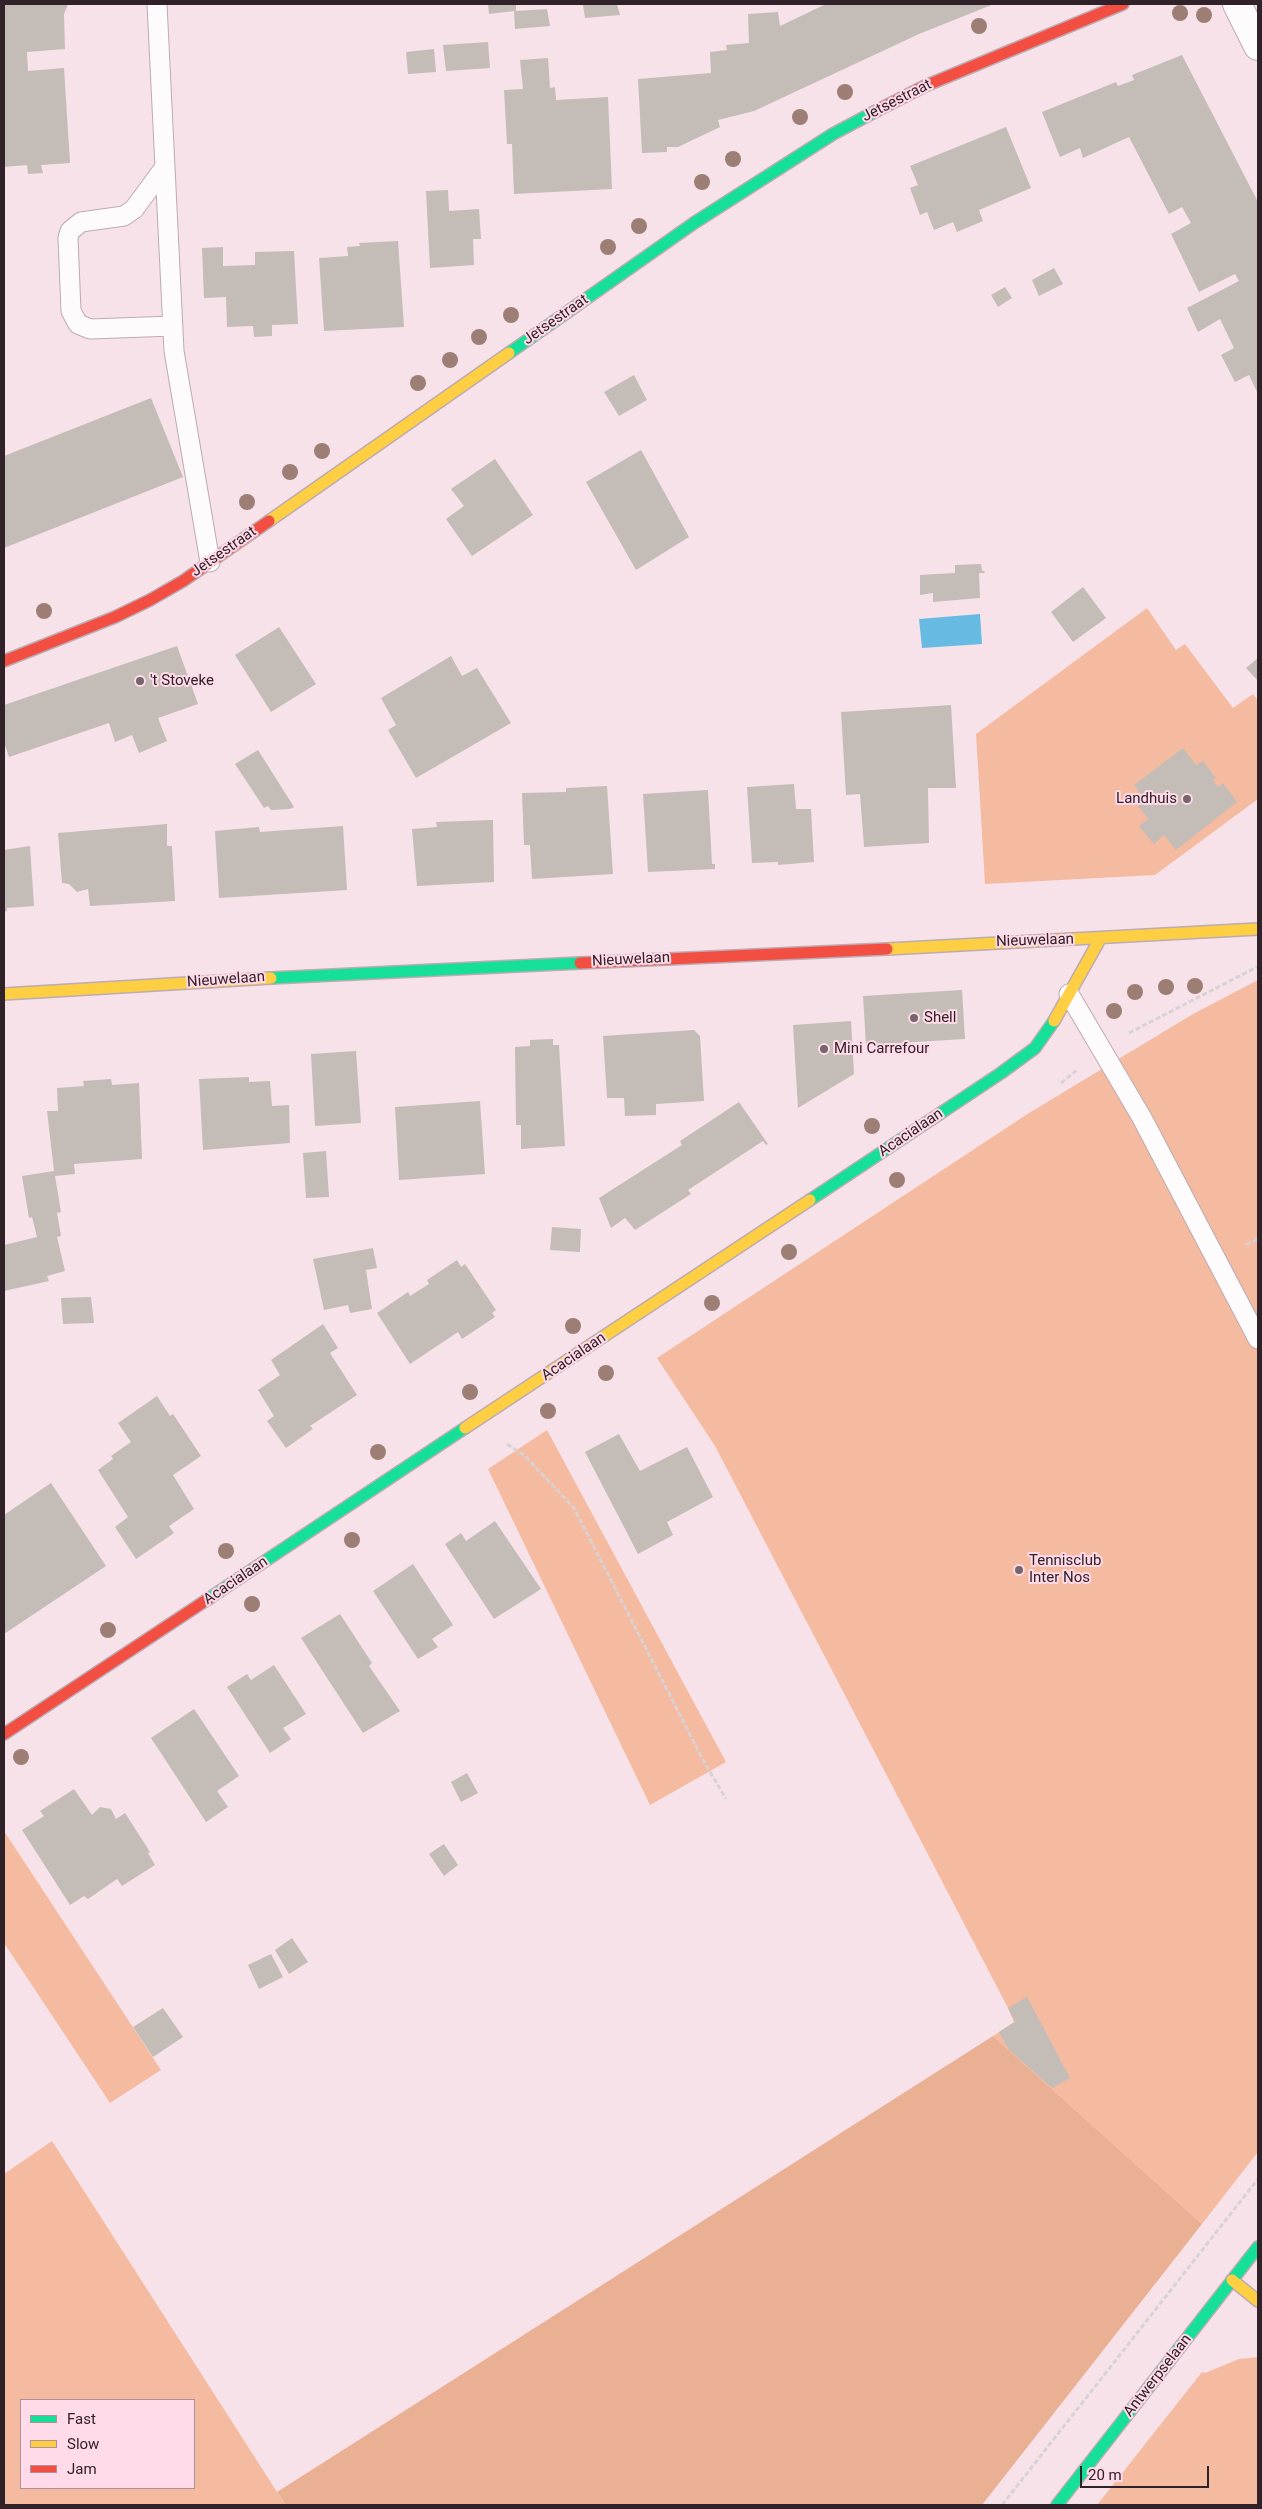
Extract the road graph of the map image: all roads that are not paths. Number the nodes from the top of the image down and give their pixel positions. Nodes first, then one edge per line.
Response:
1 (156, 4) edge
2 (1123, 4) edge
3 (1237, 4) edge
4 (1258, 46) edge
5 (165, 168) junction
6 (173, 326) junction
7 (210, 562) junction
8 (4, 661) edge
9 (1258, 928) edge
10 (1100, 939) junction
11 (4, 994) edge
12 (1069, 994) junction
13 (1258, 1339) edge
14 (4, 1734) edge
15 (1258, 2247) edge
16 (1232, 2280) junction
17 (1258, 2301) edge
18 (1057, 2505) edge

1 - 5 lane
2 - 7 main road, Jetsestraat
3 - 4 street
5 - 6 lane
5 - 6 lane
6 - 7 lane
7 - 8 main road, Jetsestraat
9 - 10 main road, Nieuwelaan
10 - 11 main road, Nieuwelaan
10 - 12 main road, Acacialaan
12 - 13 lane
12 - 14 main road, Acacialaan
15 - 16 main road, Antwerpselaan
16 - 17 main road
16 - 18 main road, Antwerpselaan

